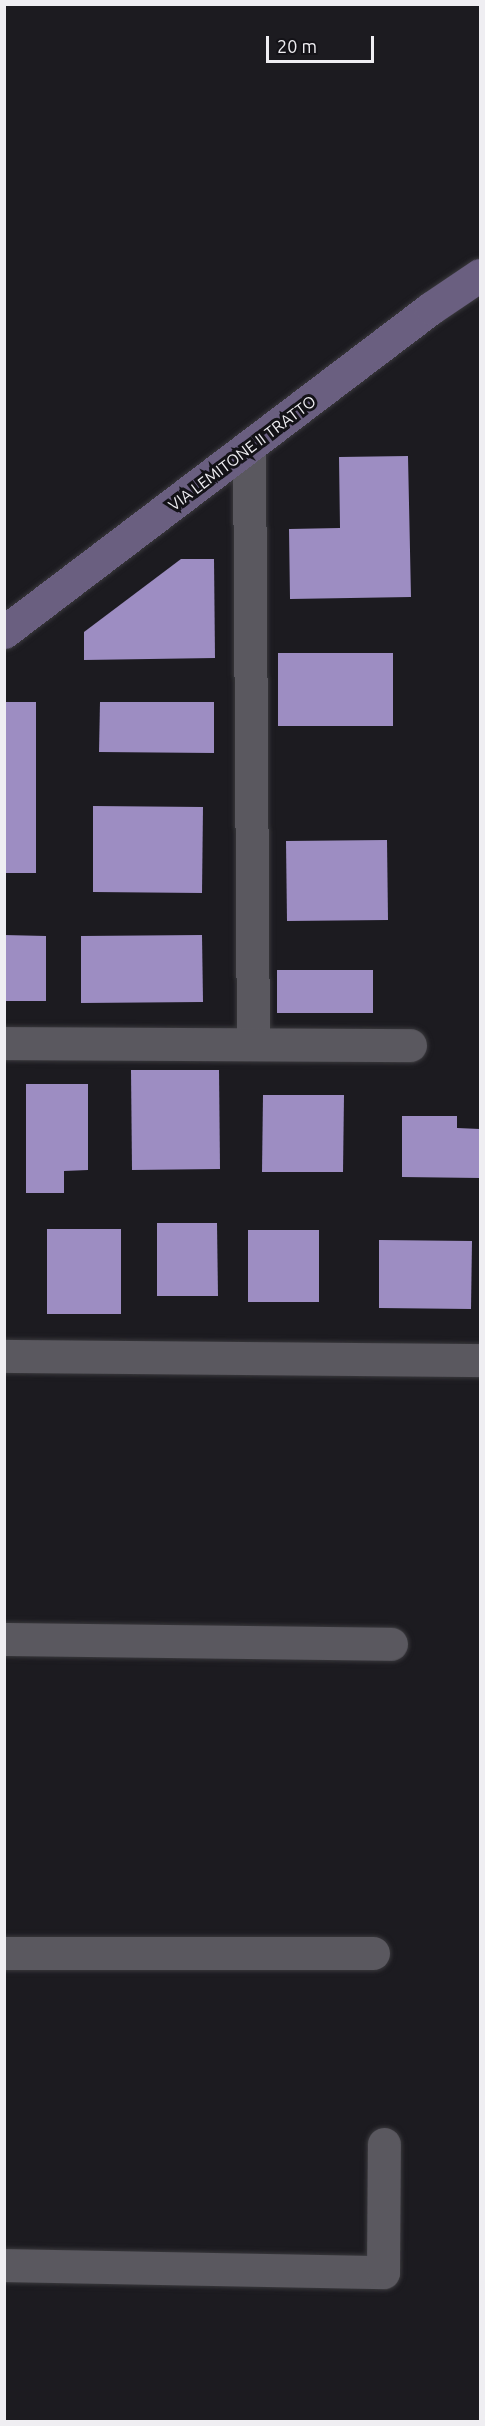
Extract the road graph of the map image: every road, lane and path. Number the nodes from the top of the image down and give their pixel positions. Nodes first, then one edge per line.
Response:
1 (480, 275) edge
2 (249, 448) junction
3 (4, 632) edge
4 (4, 1044) edge
5 (253, 1044) junction
6 (410, 1044) dead end
7 (4, 1356) edge
8 (480, 1360) edge
9 (4, 1639) edge
10 (391, 1644) dead end
11 (4, 1953) edge
12 (373, 1953) dead end
13 (384, 2144) dead end
14 (4, 2265) edge

1 - 2 street, VIA LEMITONE II TRATTO
2 - 3 street, VIA LEMITONE II TRATTO
2 - 5 street
4 - 5 street
5 - 6 street
7 - 8 street
9 - 10 street
11 - 12 street
13 - 14 street

